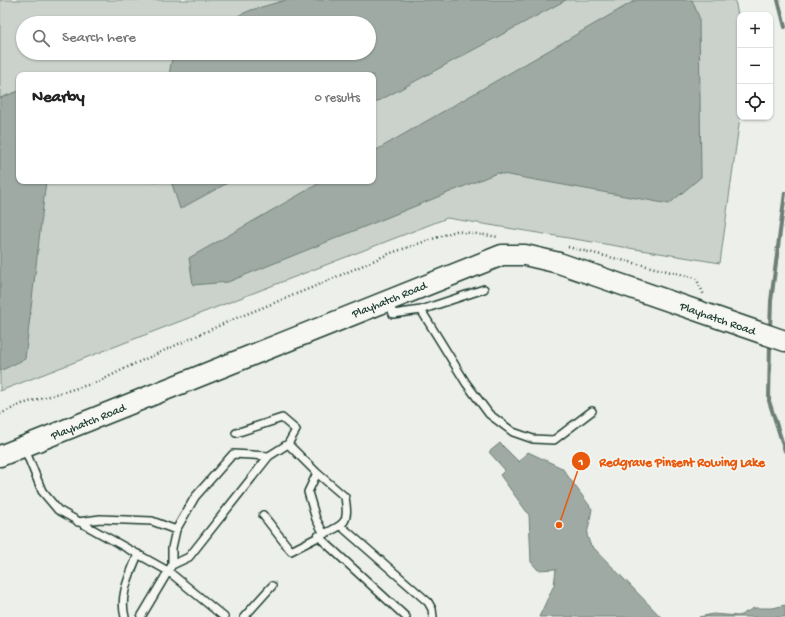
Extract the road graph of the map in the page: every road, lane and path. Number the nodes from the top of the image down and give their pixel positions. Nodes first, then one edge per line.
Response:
1 (484, 289) dead end
2 (388, 299) junction
3 (421, 310) junction
4 (785, 341) edge
5 (592, 411) dead end
6 (236, 433) dead end
7 (288, 444) junction
8 (24, 447) junction
9 (0, 456) edge
10 (269, 456) junction
11 (317, 473) junction
12 (263, 515) dead end
13 (78, 522) junction
14 (341, 526) junction
15 (176, 530) junction
16 (321, 535) junction
17 (138, 554) junction
18 (170, 568) junction
19 (272, 586) dead end
20 (247, 616) edge
21 (125, 617) edge
22 (141, 617) edge
23 (224, 617) edge
24 (406, 617) edge
25 (433, 617) edge

1 - 3 lane
2 - 3 lane
2 - 4 main road, Playhatch Road
2 - 8 main road, Playhatch Road
3 - 5 lane
6 - 7 lane
7 - 10 lane
7 - 11 lane
8 - 9 main road, Playhatch Road
8 - 13 lane
10 - 15 lane
10 - 18 lane
11 - 14 lane
11 - 16 lane
12 - 16 lane
13 - 15 lane
13 - 17 lane
14 - 16 lane
14 - 25 lane
15 - 18 lane
16 - 24 lane
17 - 18 lane
17 - 21 lane
18 - 22 lane
18 - 23 lane
19 - 20 lane

